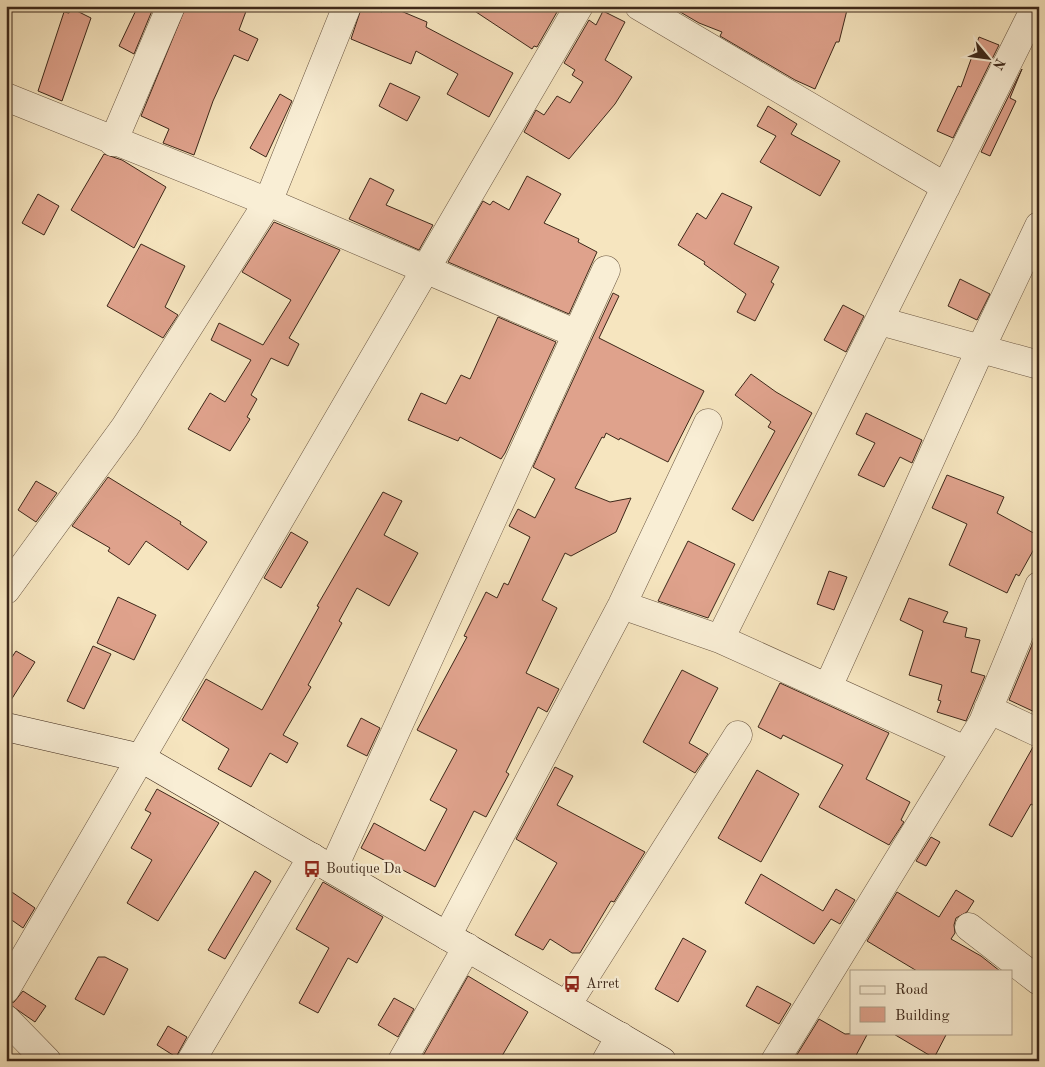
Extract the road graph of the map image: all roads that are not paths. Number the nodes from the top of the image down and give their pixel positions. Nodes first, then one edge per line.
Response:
1 (171, 6) edge
2 (347, 6) edge
3 (580, 6) edge
4 (1036, 6) edge
5 (656, 10) edge
6 (6, 97) edge
7 (113, 142) junction
8 (946, 187) junction
9 (268, 202) junction
10 (1039, 226) edge
11 (426, 270) junction
12 (606, 270) dead end
13 (880, 321) junction
14 (577, 334) junction
15 (980, 350) junction
16 (1039, 365) edge
17 (708, 423) dead end
18 (1039, 586) edge
19 (6, 590) edge
20 (622, 605) junction
21 (720, 639) junction
22 (828, 687) junction
23 (988, 709) junction
24 (6, 728) edge
25 (1039, 733) edge
26 (738, 735) dead end
27 (965, 750) junction
28 (142, 758) junction
29 (322, 863) junction
30 (969, 927) dead end
31 (457, 942) junction
32 (1039, 981) edge
33 (6, 989) edge
34 (567, 1006) junction
35 (6, 1019) edge
36 (620, 1036) junction
37 (47, 1061) edge
38 (191, 1061) edge
39 (402, 1061) edge
40 (606, 1061) edge
41 (662, 1061) edge
42 (775, 1061) edge

1 - 7 street
2 - 9 street
3 - 11 street
4 - 8 street
5 - 8 street
6 - 7 street
7 - 9 street
8 - 13 street
9 - 11 street
9 - 19 street
10 - 15 street
11 - 14 street
11 - 28 street
12 - 14 street
13 - 15 street
13 - 21 street
14 - 29 street
15 - 16 street
15 - 22 street
17 - 20 street
18 - 23 street
20 - 21 street
20 - 31 street
21 - 22 street
22 - 27 street
23 - 25 street
23 - 27 street
24 - 28 street
26 - 34 street
27 - 42 street
28 - 29 street
28 - 33 street
29 - 31 street
29 - 38 street
30 - 32 street
31 - 34 street
31 - 39 street
34 - 36 street
35 - 37 street
36 - 40 street
36 - 41 street

